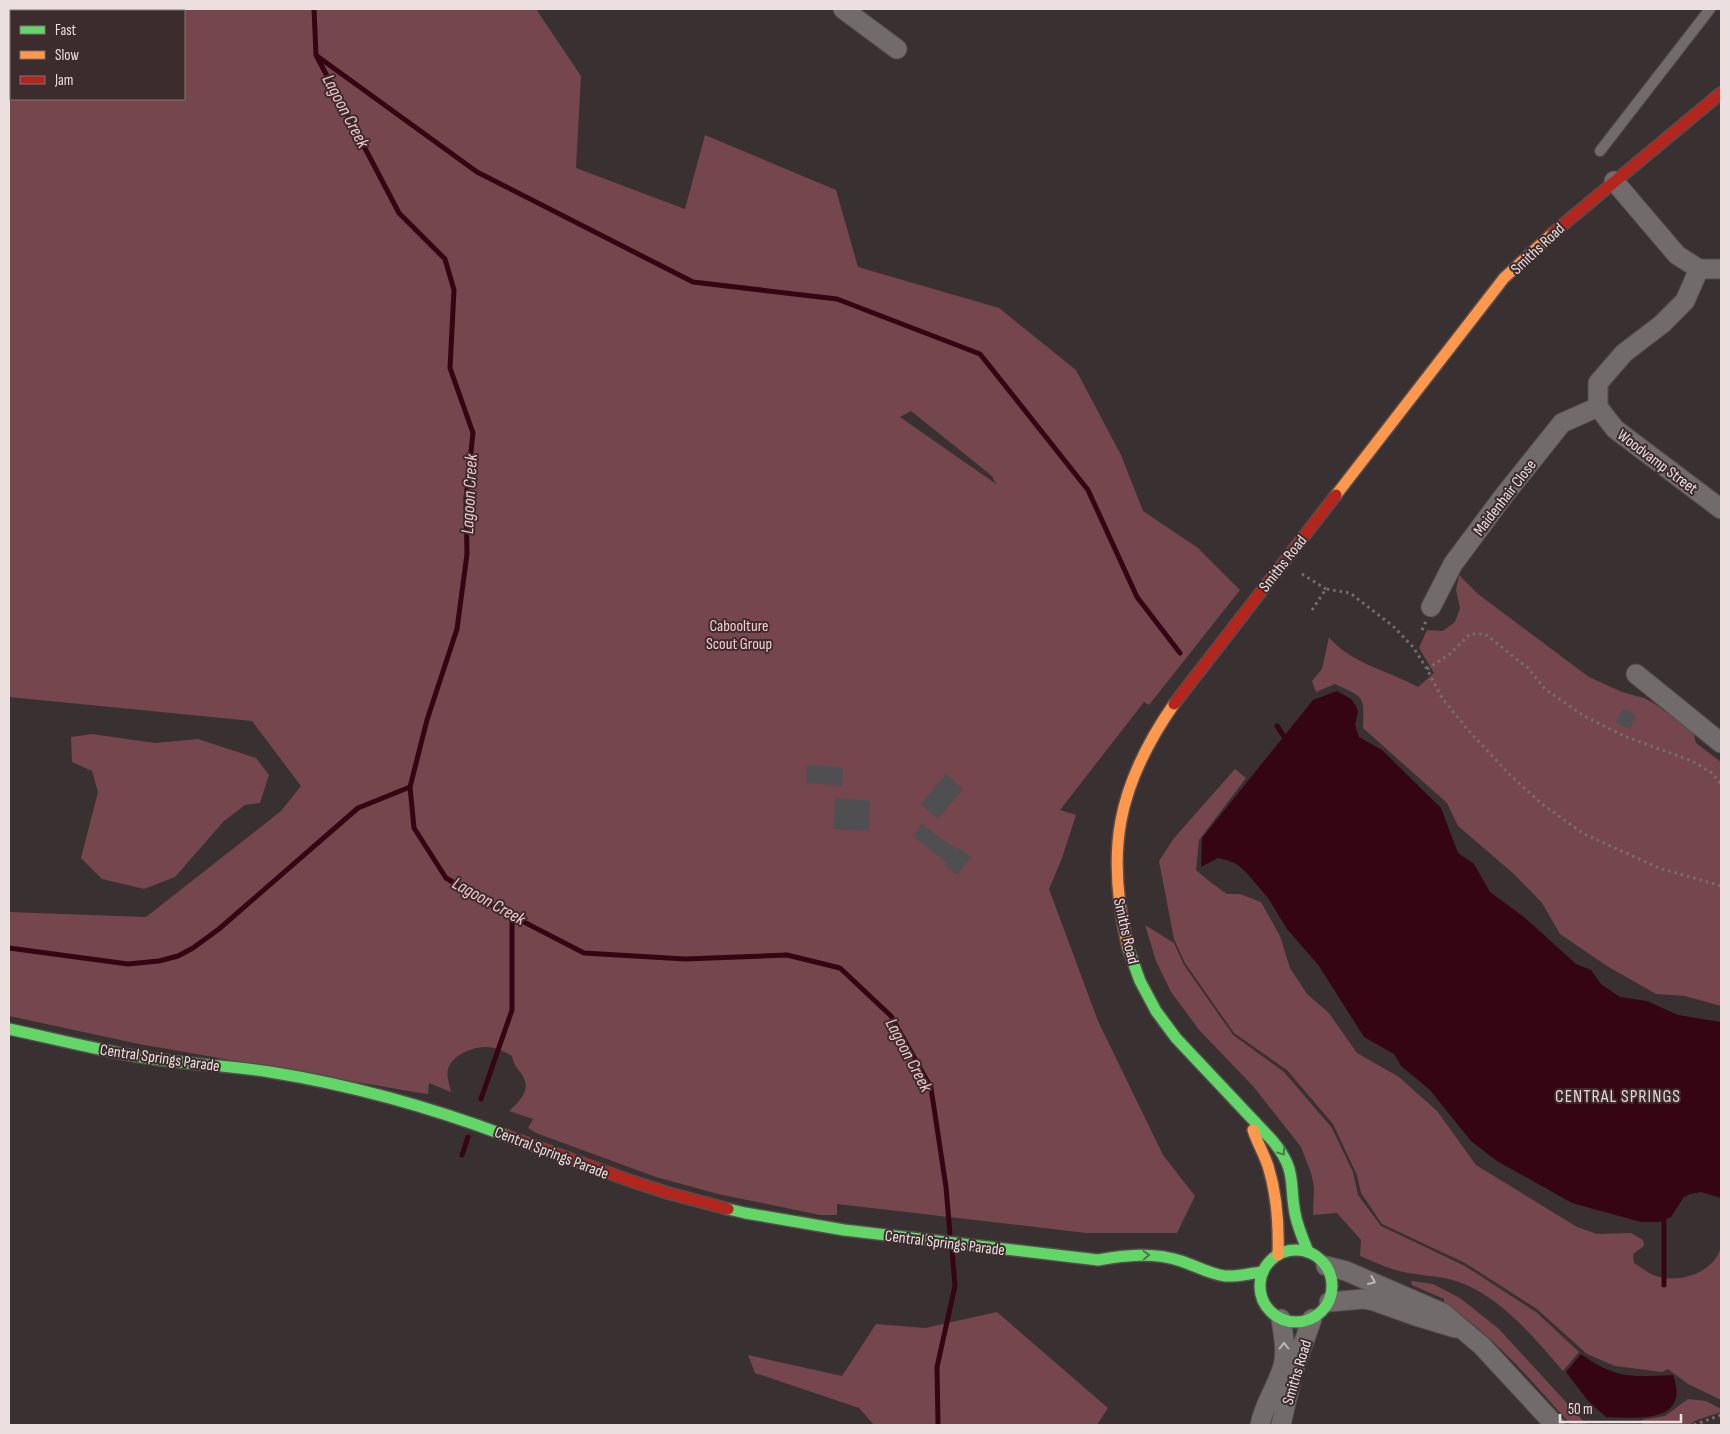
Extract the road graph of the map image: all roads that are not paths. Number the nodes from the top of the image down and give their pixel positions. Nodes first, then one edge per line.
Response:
1 (843, 9) edge
2 (1710, 9) edge
3 (897, 49) dead end
4 (1721, 93) edge
5 (1600, 152) dead end
6 (1614, 181) junction
7 (1699, 269) junction
8 (1721, 269) edge
9 (1598, 407) junction
10 (1721, 508) edge
11 (1431, 607) dead end
12 (1636, 674) dead end
13 (1721, 743) edge
14 (9, 1029) edge
15 (1249, 1116) junction
16 (1308, 1252) junction
17 (1278, 1255) junction
18 (1098, 1260) junction
19 (1326, 1266) junction
20 (1121, 1269) dead end
21 (1263, 1272) junction
22 (1329, 1302) junction
23 (1281, 1319) junction
24 (1312, 1319) junction
25 (1461, 1330) junction
26 (1260, 1425) edge
27 (1280, 1425) edge
28 (1555, 1425) edge

1 - 3 street
2 - 5 lane
4 - 6 main road, Smiths Road
6 - 7 street
6 - 15 main road, Smiths Road
7 - 8 street
7 - 9 street
9 - 10 street, Woodvamp Street
9 - 11 street, Maidenhair Close
12 - 13 street
14 - 18 main road, Central Springs Parade
15 -> 16 main road, Smiths Road
15 - 17 main road, Smiths Road
16 - 17 main road
16 - 19 main road
17 - 21 main road
18 - 20 main road, Central Springs Parade
18 -> 21 main road, Central Springs Parade
19 - 22 main road
19 -> 25 street
21 - 23 main road
22 - 24 main road
22 - 25 street
23 - 24 main road
26 -> 23 street, Smiths Road
24 - 27 street, Smiths Road
25 - 28 street

